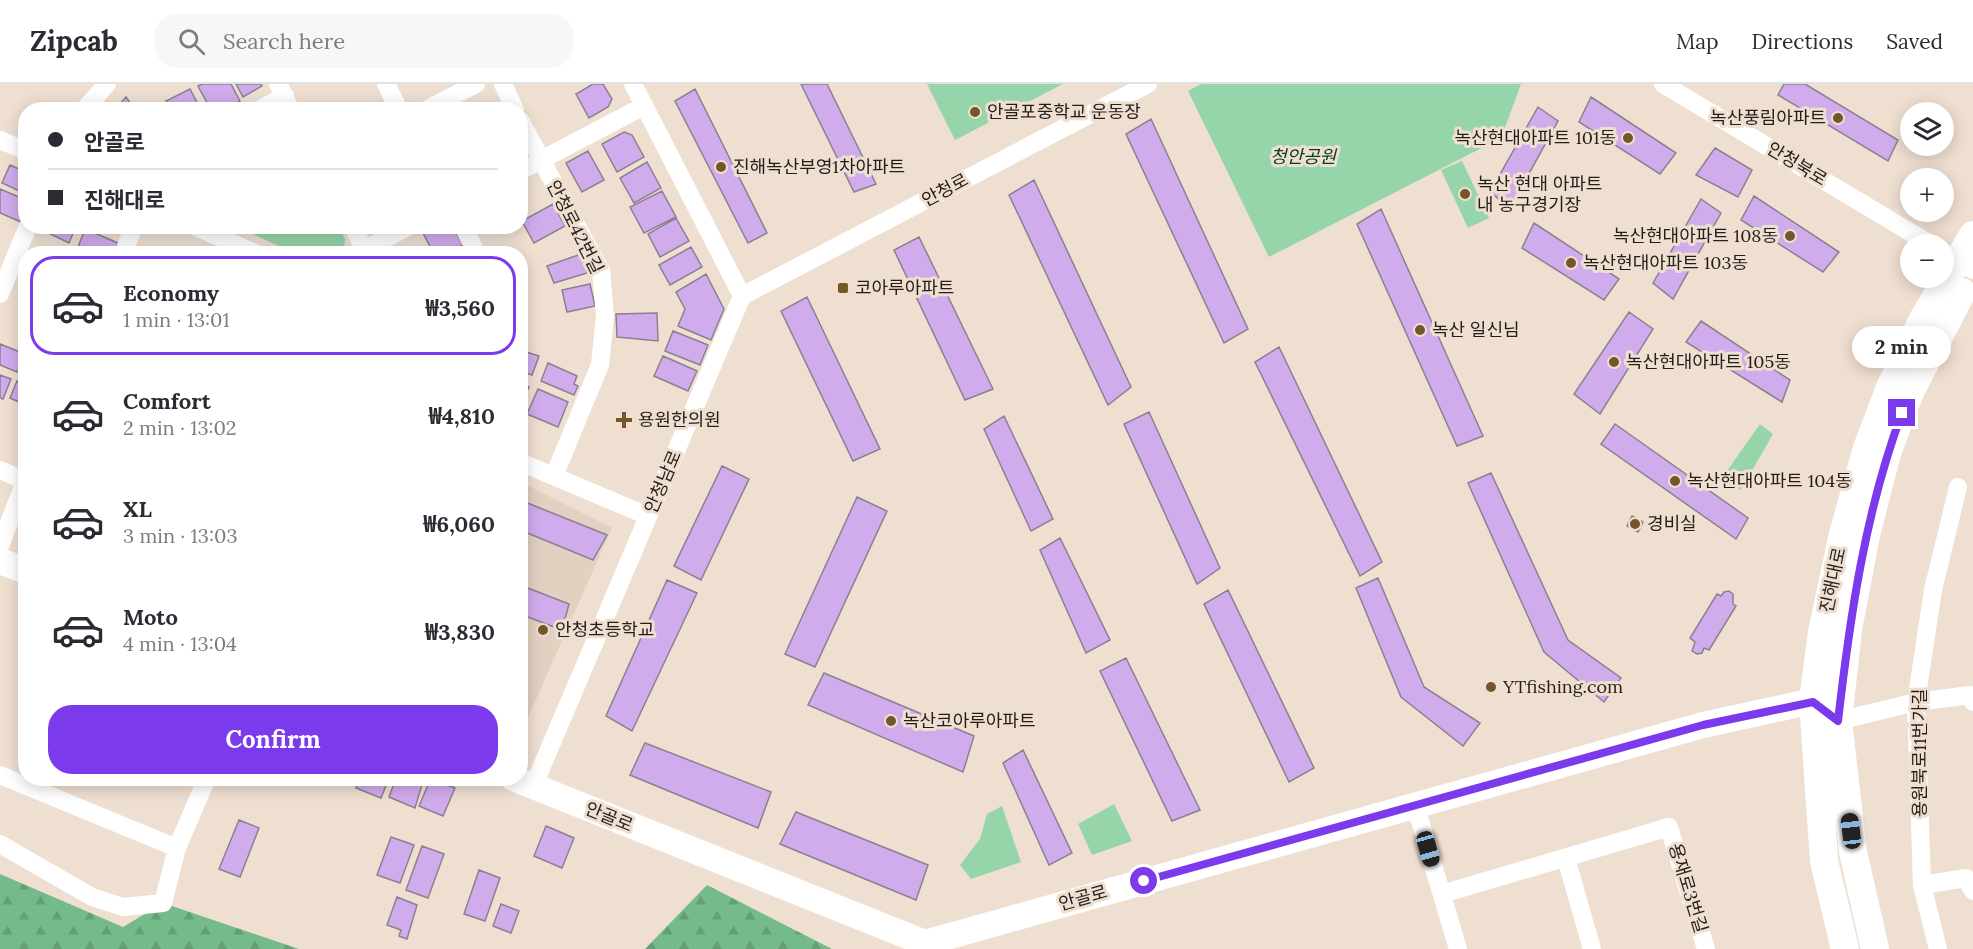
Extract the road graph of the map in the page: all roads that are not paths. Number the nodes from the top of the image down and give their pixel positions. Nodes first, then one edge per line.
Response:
1 (107, 84) edge
2 (386, 84) edge
3 (476, 84) edge
4 (502, 84) edge
5 (633, 84) edge
6 (1148, 84) edge
7 (1663, 84) edge
8 (91, 102) edge
9 (395, 102) edge
10 (441, 102) edge
11 (511, 102) edge
12 (644, 106) junction
13 (528, 136) edge
14 (0, 140) edge
15 (18, 148) edge
16 (541, 161) junction
17 (528, 167) edge
18 (206, 234) edge
19 (395, 234) edge
20 (1913, 234) edge
21 (1973, 235) edge
22 (224, 246) edge
23 (373, 246) edge
24 (18, 250) edge
25 (1962, 264) edge
26 (0, 294) edge
27 (742, 296) junction
28 (528, 465) edge
29 (0, 470) edge
30 (554, 476) junction
31 (18, 477) edge
32 (1958, 487) dead end
33 (18, 498) edge
34 (648, 516) junction
35 (0, 546) edge
36 (0, 561) edge
37 (18, 569) edge
38 (1813, 702) junction
39 (1916, 702) junction
40 (1973, 702) edge
41 (1838, 721) junction
42 (528, 772) edge
43 (0, 775) edge
44 (18, 782) edge
45 (528, 785) edge
46 (27, 786) edge
47 (204, 786) edge
48 (1415, 804) junction
49 (0, 844) edge
50 (177, 848) junction
51 (1566, 858) junction
52 (1922, 885) junction
53 (1973, 891) edge
54 (1442, 894) junction
55 (926, 946) edge
56 (1458, 949) edge
57 (1592, 949) edge
58 (1706, 949) edge
59 (1845, 949) edge
60 (1875, 949) edge
61 (1938, 949) edge

1 - 8 street
2 - 9 street
3 - 10 street
4 - 11 street
5 - 12 street
6 - 27 street, 안청로
7 - 20 street, 안청북로
12 - 16 street
12 - 27 street
13 - 16 street, 안청로42번길
14 - 15 street
16 - 17 street
16 - 30 street, 안청로42번길
18 - 22 street
19 - 23 street
21 - 25 main road, 진해대로
24 - 26 street
25 - 38 main road, 진해대로
25 - 41 main road, 진해대로
27 - 34 street, 안청남로
28 - 30 street
29 - 31 street
30 - 34 street
32 - 39 street, 용원북로11번가길
33 - 35 street
34 - 42 street, 안청남로
36 - 37 main road
38 - 41 main road
38 - 48 main road, 안골로
38 - 59 main road, 진해대로
39 - 40 street
39 - 41 street
39 - 52 street, 용원북로11번가길
41 - 60 main road, 진해대로
43 - 44 street
45 - 55 main road, 안골로
46 - 50 street
47 - 50 street
48 - 54 street
48 - 55 main road, 안골로
49 - 50 street
51 - 54 street, 용재로3번길
51 - 57 street
51 - 58 street, 용재로3번길
52 - 53 street
52 - 61 street, 용원북로11번가길
54 - 56 street

